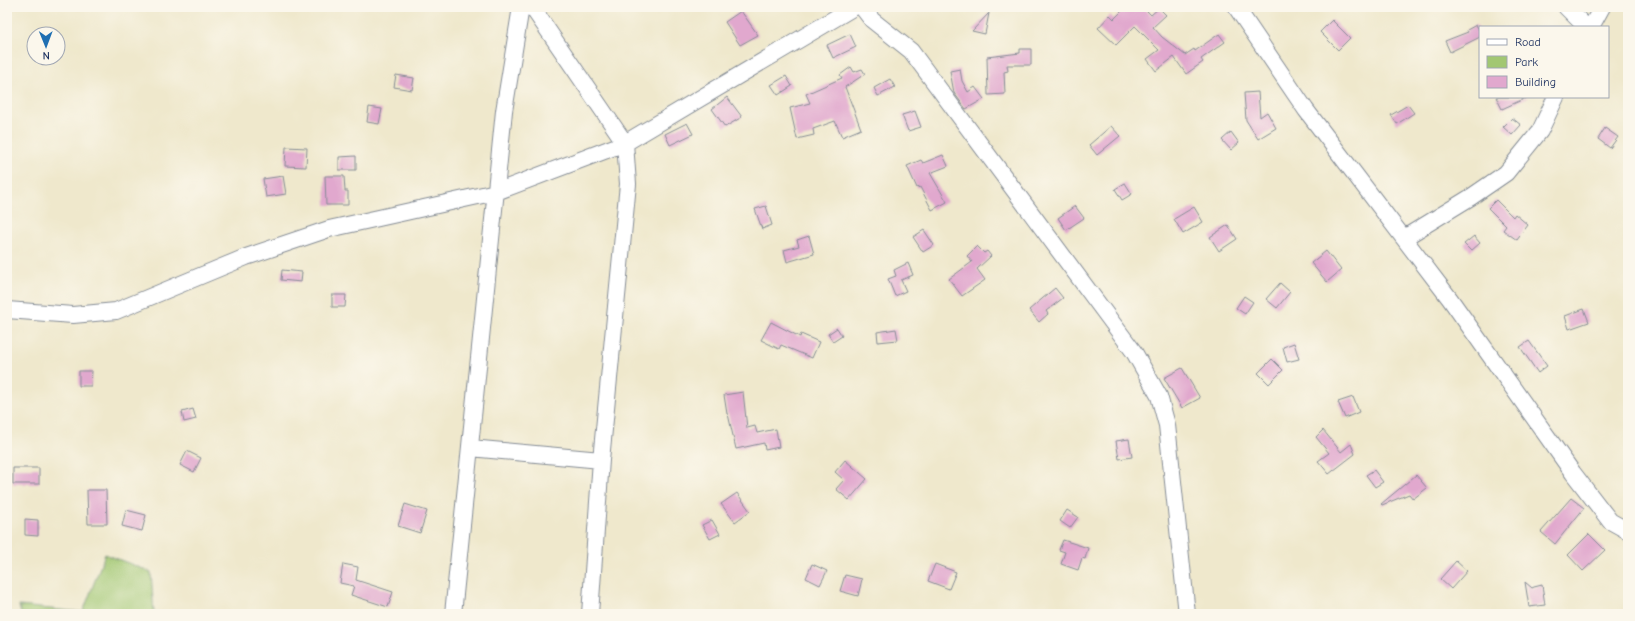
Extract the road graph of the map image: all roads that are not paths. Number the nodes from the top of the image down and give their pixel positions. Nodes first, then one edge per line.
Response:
1 (521, 7) edge
2 (532, 7) edge
3 (854, 7) edge
4 (862, 7) edge
5 (1236, 7) edge
6 (1566, 7) edge
7 (1602, 7) edge
8 (1585, 26) edge
9 (1592, 26) edge
10 (1556, 98) edge
11 (625, 143) junction
12 (496, 192) junction
13 (1404, 238) junction
14 (7, 310) edge
15 (470, 448) junction
16 (601, 460) junction
17 (1628, 531) edge
18 (453, 614) edge
19 (590, 614) edge
20 (1187, 614) edge

1 - 12 street
2 - 11 street
3 - 11 street
4 - 20 street
5 - 13 street
6 - 8 street
7 - 9 street
10 - 13 street
11 - 12 street
11 - 16 street
12 - 14 street
12 - 15 street
13 - 17 street
15 - 16 street
15 - 18 street
16 - 19 street

